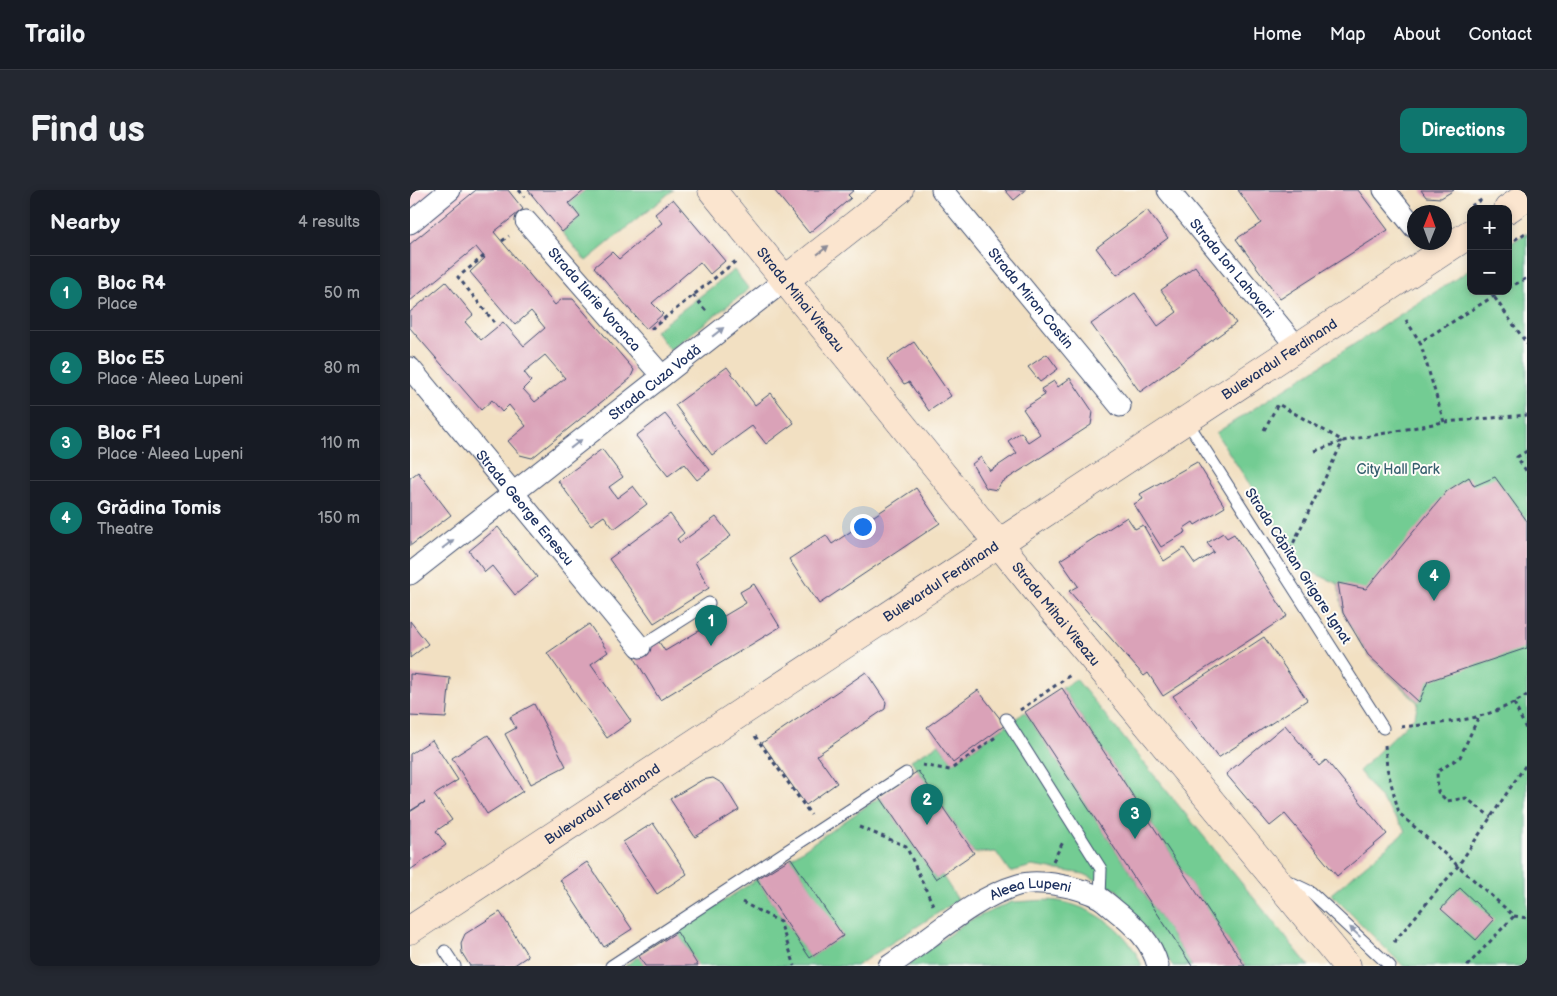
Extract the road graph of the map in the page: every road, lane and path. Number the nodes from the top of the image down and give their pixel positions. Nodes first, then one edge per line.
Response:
1 (450, 190) edge
2 (712, 190) edge
3 (899, 190) edge
4 (942, 190) edge
5 (1168, 190) edge
6 (1384, 190) edge
7 (1527, 196) edge
8 (1512, 206) edge
9 (1407, 218) edge
10 (526, 222) dead end
11 (410, 223) edge
12 (1527, 232) edge
13 (1467, 236) edge
14 (1512, 241) edge
15 (484, 256) dead end
16 (739, 258) dead end
17 (1527, 278) edge
18 (785, 280) junction
19 (1512, 286) edge
20 (1493, 296) joint
21 (1406, 320) dead end
22 (494, 322) dead end
23 (1420, 342) junction
24 (633, 343) junction
25 (1527, 344) edge
26 (1297, 348) junction
27 (410, 368) edge
28 (662, 376) junction
29 (1120, 406) dead end
30 (1527, 415) edge
31 (1186, 420) junction
32 (1444, 422) junction
33 (1264, 430) dead end
34 (1343, 441) junction
35 (1316, 451) dead end
36 (1527, 451) edge
37 (1527, 472) edge
38 (513, 493) junction
39 (999, 543) junction
40 (1282, 568) junction
41 (410, 574) edge
42 (709, 603) dead end
43 (640, 647) joint
44 (1077, 671) dead end
45 (1527, 695) edge
46 (1514, 703) junction
47 (1478, 718) junction
48 (1009, 722) junction
49 (1384, 728) junction
50 (1527, 731) edge
51 (755, 736) dead end
52 (1527, 763) edge
53 (906, 773) joint
54 (1492, 817) junction
55 (838, 818) junction
56 (1072, 823) junction
57 (821, 829) junction
58 (1458, 866) junction
59 (1268, 871) junction
60 (1042, 884) junction
61 (724, 892) junction
62 (1100, 898) junction
63 (1514, 916) junction
64 (1527, 918) edge
65 (943, 928) junction
66 (410, 930) edge
67 (1394, 942) dead end
68 (445, 951) dead end
69 (1158, 961) edge
70 (455, 966) edge
71 (611, 966) edge
72 (795, 966) edge
73 (889, 966) edge
74 (1347, 966) edge
75 (1390, 966) edge
76 (1467, 966) edge

1 - 11 street
2 - 18 main road, Strada Mihai Viteazu
18 -> 3 main road, Strada Cuza Vodă
4 - 29 street, Strada Miron Costin
5 - 26 street, Strada Ion Lahovari
6 - 9 street
7 - 8 main road
10 - 24 street, Strada Ilarie Voronca
12 - 14 path
13 - 26 main road, Bulevardul Ferdinand
15 - 22 path
16 - 24 path
17 - 19 path
28 -> 18 street, Strada Cuza Vodă
18 - 39 main road, Strada Mihai Viteazu
20 - 23 path
20 - 25 path
21 - 23 path
23 - 32 path
24 - 28 street, Strada Ilarie Voronca
26 - 31 main road, Bulevardul Ferdinand
27 - 38 street, Strada George Enescu
38 -> 28 street, Strada Cuza Vodă
30 - 32 path
31 - 39 main road, Bulevardul Ferdinand
31 - 40 lane, Strada Căpitan Grigore Ignat
32 - 34 path
33 - 34 path
34 - 35 path
34 - 40 path
36 - 37 path
41 -> 38 street, Strada Cuza Vodă
38 - 43 street, Strada George Enescu
39 - 59 main road, Strada Mihai Viteazu
39 - 66 main road, Bulevardul Ferdinand
40 - 49 lane, Strada Căpitan Grigore Ignat
42 - 43 lane
44 - 48 path
45 - 46 path
46 - 47 path
46 - 50 path
47 - 49 path
47 - 54 path
48 - 53 path
48 - 56 lane
49 - 58 path
51 - 57 path
52 - 54 path
53 - 55 lane
54 - 58 path
55 - 57 lane
55 - 65 path
56 - 60 path
56 - 62 lane
57 - 61 lane
58 - 63 path
58 - 67 path
59 - 74 main road, Strada Mihai Viteazu
75 -> 59 lane
60 - 62 street, Aleea Lupeni
60 - 65 street, Aleea Lupeni
61 - 71 lane
61 - 72 path
62 - 69 street, Aleea Lupeni
63 - 64 path
63 - 76 path
65 - 73 street, Aleea Lupeni
68 - 70 lane

